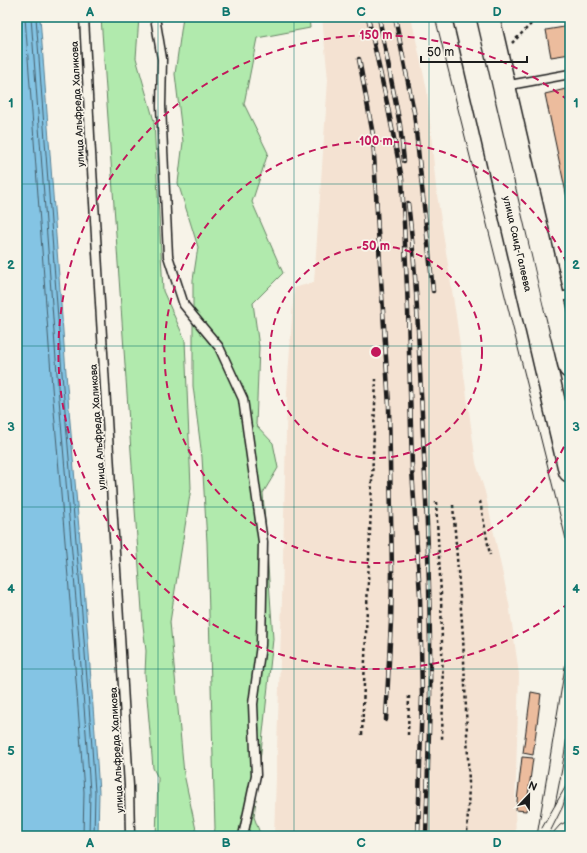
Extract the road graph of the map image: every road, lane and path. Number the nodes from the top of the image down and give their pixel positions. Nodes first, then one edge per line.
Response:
1 (84, 17) edge
2 (154, 17) edge
3 (464, 17) edge
4 (488, 17) edge
5 (532, 17) edge
6 (567, 17) edge
7 (533, 22) junction
8 (512, 44) dead end
9 (570, 74) edge
10 (504, 86) junction
11 (561, 297) edge
12 (570, 367) edge
13 (376, 379) dead end
14 (566, 440) edge
15 (570, 471) edge
16 (480, 501) dead end
17 (436, 502) dead end
18 (453, 505) dead end
19 (490, 555) dead end
20 (409, 695) dead end
21 (362, 735) dead end
22 (408, 735) dead end
23 (442, 740) dead end
24 (130, 836) edge
25 (243, 836) edge
26 (466, 836) edge

1 - 24 lane, улица Альфреда Халикова
2 - 25 lane
3 - 14 main road, улица Саид-Галеева
4 - 10 main road
5 - 7 path
6 - 7 path
7 - 8 path
9 - 10 lane
10 - 11 main road
11 - 12 main road
13 - 21 path
14 - 15 main road, улица Саид-Галеева
16 - 19 path
17 - 23 path
18 - 26 path
20 - 22 path

